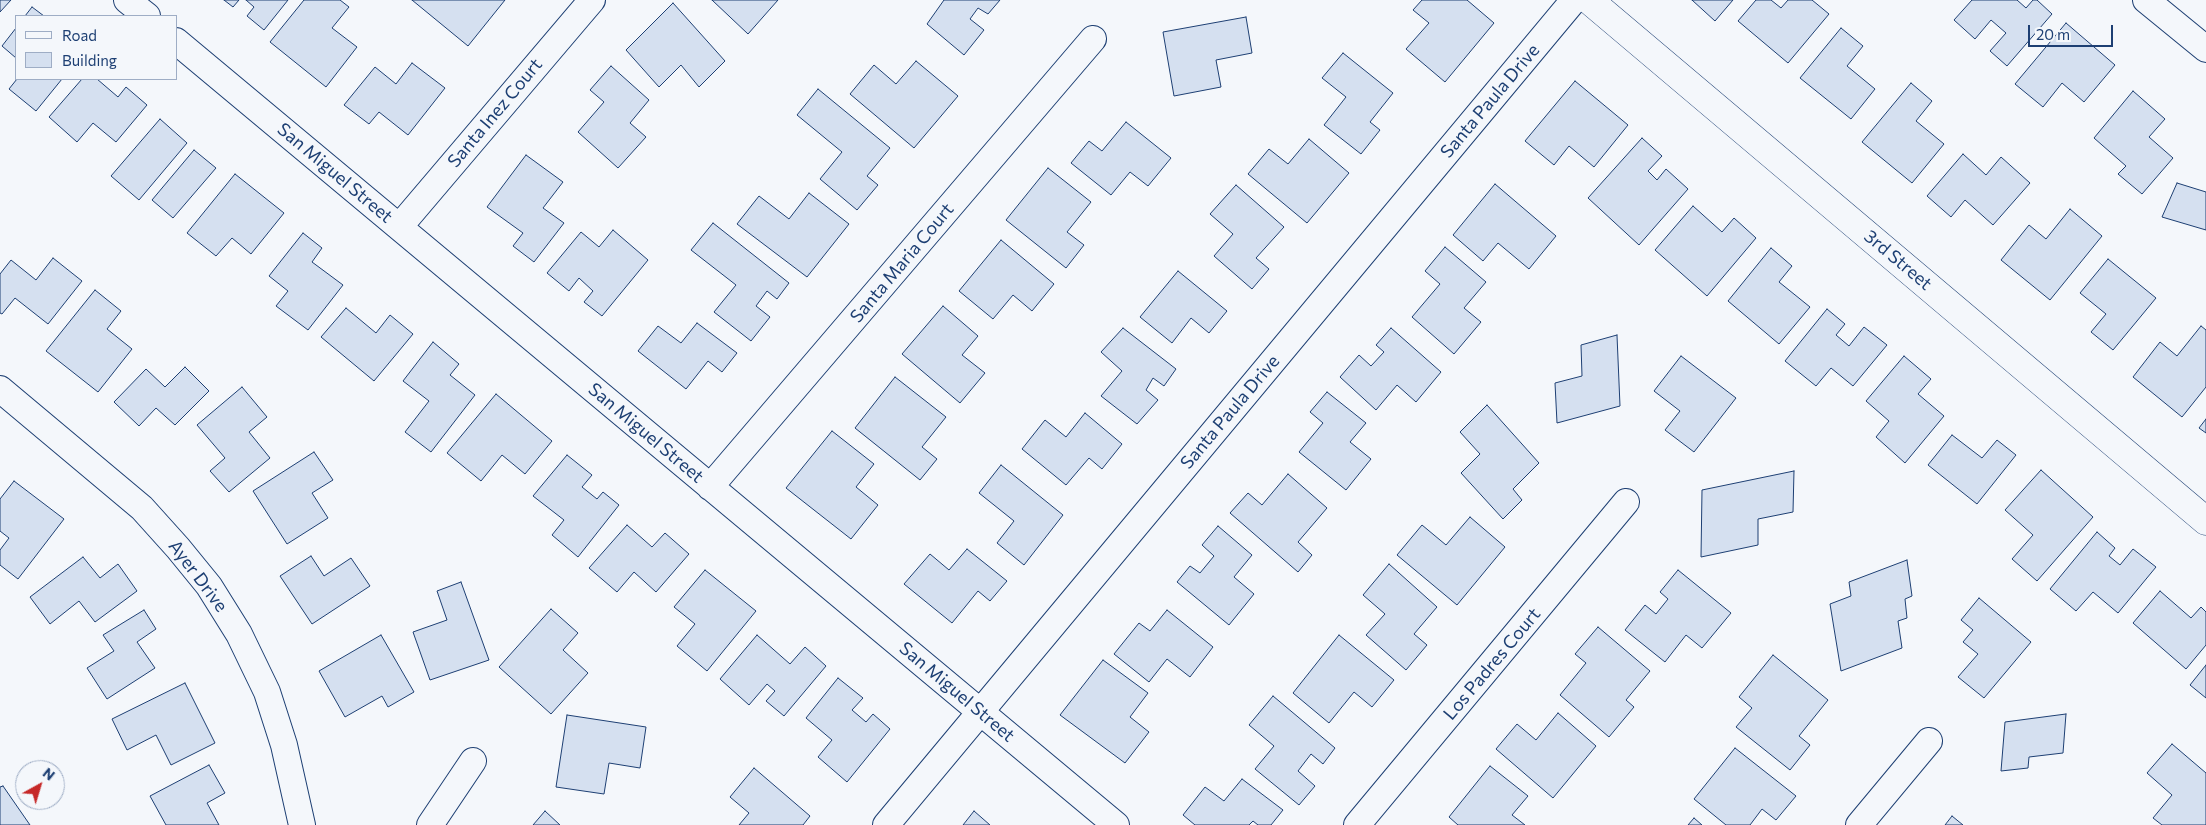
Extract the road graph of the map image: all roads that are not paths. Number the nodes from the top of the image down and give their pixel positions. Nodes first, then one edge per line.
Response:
1 (127, 0) edge
2 (592, 0) edge
3 (1574, 0) edge
4 (1589, 0) edge
5 (2146, 0) edge
6 (146, 15) edge
7 (1093, 39) dead end
8 (178, 43) edge
9 (2206, 49) edge
10 (400, 226) junction
11 (0, 388) edge
12 (710, 487) junction
13 (1626, 502) dead end
14 (2206, 521) edge
15 (980, 712) junction
16 (1929, 741) dead end
17 (473, 762) dead end
18 (302, 825) edge
19 (430, 825) edge
20 (886, 825) edge
21 (1116, 825) edge
22 (1357, 825) edge
23 (1859, 825) edge

1 - 6 street
2 - 10 street, Santa Inez Court
3 - 15 street, Santa Paula Drive
4 - 14 street, 3rd Street
5 - 9 street
7 - 12 street, Santa Maria Court
8 - 10 street, San Miguel Street
10 - 12 street, San Miguel Street
11 - 18 street, Ayer Drive
12 - 15 street, San Miguel Street
13 - 22 street, Los Padres Court
15 - 20 street, Santa Paula Drive
15 - 21 street, San Miguel Street
16 - 23 street
17 - 19 street

